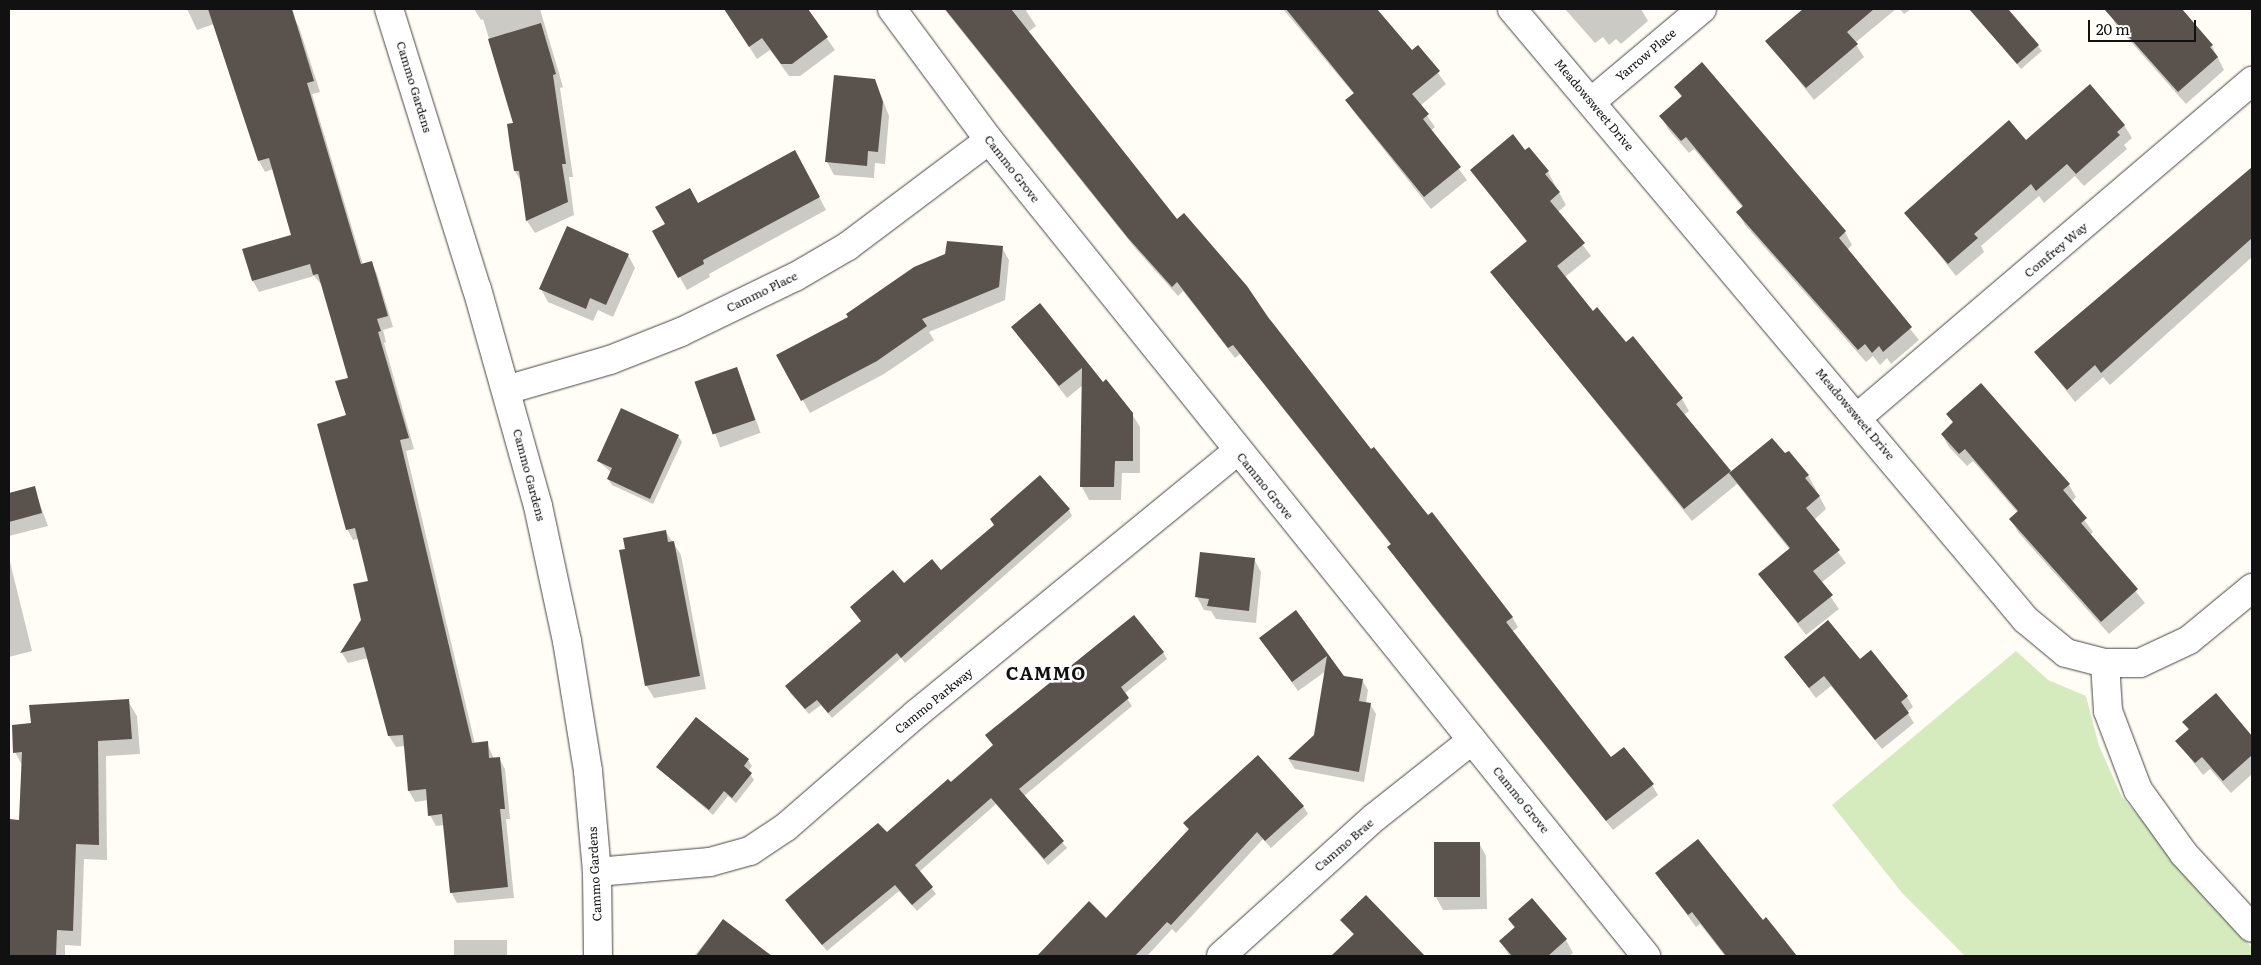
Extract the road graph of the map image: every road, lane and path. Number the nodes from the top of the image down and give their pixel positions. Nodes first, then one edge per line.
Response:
1 (389, 9) edge
2 (892, 9) edge
3 (1512, 9) edge
4 (1702, 9) edge
5 (2252, 81) edge
6 (1591, 102) junction
7 (989, 140) junction
8 (506, 390) junction
9 (1858, 417) junction
10 (1237, 451) junction
11 (2252, 588) edge
12 (2105, 663) junction
13 (1472, 740) junction
14 (597, 872) junction
15 (2252, 928) edge
16 (598, 956) edge
17 (1221, 956) edge
18 (1646, 956) edge

1 - 8 street, Cammo Gardens
2 - 7 street, Cammo Grove
3 - 6 street, Meadowsweet Drive
4 - 6 street, Yarrow Place
5 - 9 street, Comfrey Way
6 - 9 street, Meadowsweet Drive
7 - 8 street, Cammo Place
7 - 10 street, Cammo Grove
8 - 14 street, Cammo Gardens
9 - 12 street, Meadowsweet Drive
10 - 13 street, Cammo Grove
10 - 14 street, Cammo Parkway
11 - 12 street, Meadowsweet Drive
12 - 15 street
13 - 17 street, Cammo Brae
13 - 18 street, Cammo Grove
14 - 16 street, Cammo Gardens

